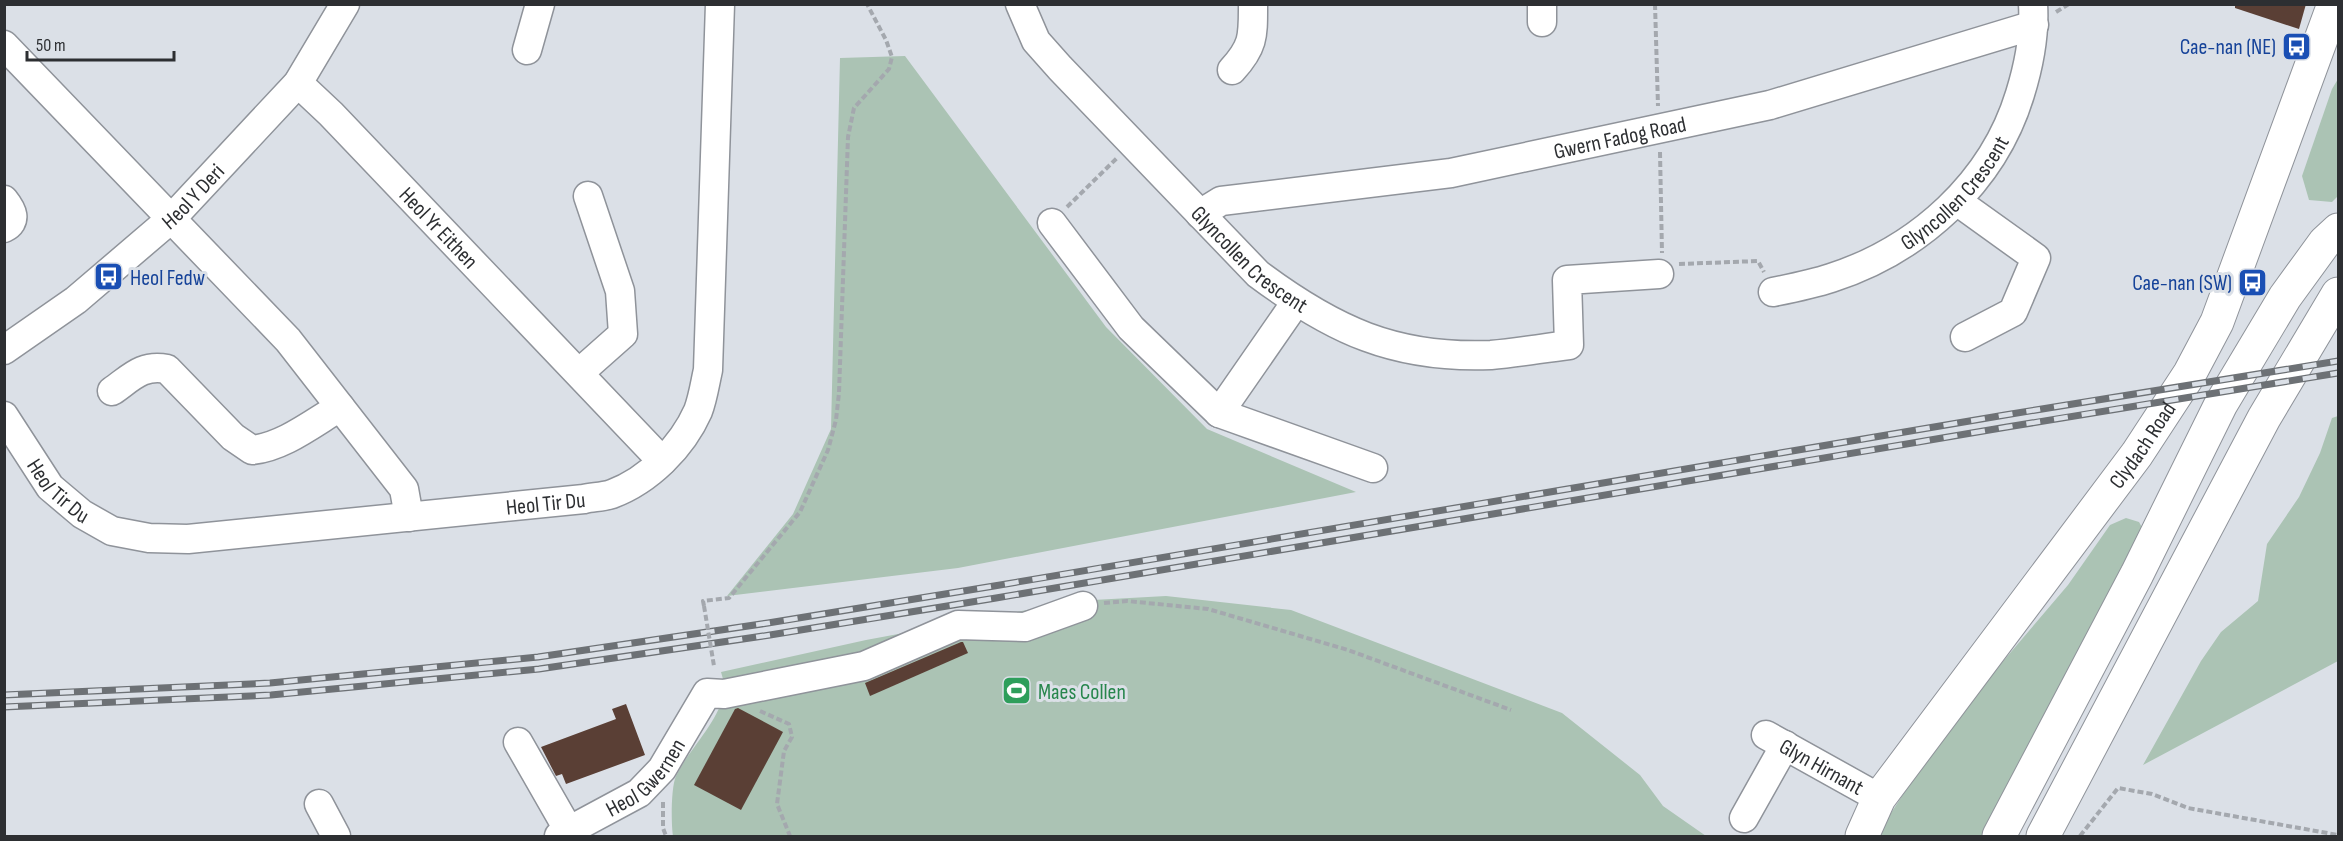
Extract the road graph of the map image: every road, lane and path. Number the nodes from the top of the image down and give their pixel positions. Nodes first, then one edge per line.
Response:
1 (345, 4) edge
2 (540, 4) edge
3 (720, 4) edge
4 (867, 4) edge
5 (1020, 4) edge
6 (1253, 4) edge
7 (1655, 4) edge
8 (2334, 4) edge
9 (2034, 15) edge
10 (527, 50) dead end
11 (8, 57) edge
12 (1232, 70) dead end
13 (298, 83) junction
14 (1659, 129) junction
15 (1132, 143) junction
16 (588, 196) dead end
17 (4, 200) edge
18 (1958, 202) junction
19 (1200, 214) junction
20 (172, 218) junction
21 (1052, 223) joint
22 (4, 228) edge
23 (2338, 230) edge
24 (1659, 274) junction
25 (1773, 292) joint
26 (2338, 294) edge
27 (1296, 302) junction
28 (1965, 338) dead end
29 (4, 350) edge
30 (579, 372) junction
31 (112, 391) dead end
32 (340, 407) junction
33 (1219, 413) junction
34 (4, 416) edge
35 (662, 461) junction
36 (1374, 468) dead end
37 (409, 517) junction
38 (1083, 606) joint
39 (714, 666) dead end
40 (1511, 710) dead end
41 (792, 737) dead end
42 (518, 742) dead end
43 (1879, 798) junction
44 (319, 804) dead end
45 (1744, 818) dead end
46 (2047, 831) edge
47 (564, 834) edge
48 (2338, 835) edge
49 (336, 837) edge
50 (790, 837) edge
51 (1862, 837) edge
52 (1999, 837) edge
53 (2080, 837) edge

1 - 13 street, Heol Y Deri
2 - 10 street
3 - 35 street, Heol Tir Du
4 - 39 path, bridge
5 - 15 street, Glyncollen Crescent
6 - 12 street
7 - 14 path
8 - 43 main road, Clydach Road
9 - 14 street, Gwern Fadog Road
9 - 18 street, Glyncollen Crescent
11 - 20 street
13 - 20 street, Heol Y Deri
13 - 30 street, Heol Yr Eithen
14 - 19 street, Gwern Fadog Road
14 - 24 path
15 - 19 street, Glyncollen Crescent
15 - 21 path
16 - 30 street
17 - 22 street
18 - 25 street, Glyncollen Crescent
18 - 28 street
19 - 27 street, Glyncollen Crescent
20 - 29 street, Heol Y Deri
20 - 32 street
21 - 33 street
23 - 52 main road
24 - 25 path
24 - 27 street, Glyncollen Crescent
26 - 46 main road
27 - 33 street
30 - 35 street, Heol Yr Eithen
31 - 32 street
32 - 37 street
33 - 36 street
34 - 37 street, Heol Tir Du
35 - 37 street, Heol Tir Du
38 - 40 path
38 - 47 street, Heol Gwernen
41 - 50 path
42 - 47 street
43 - 45 street, Glyn Hirnant
43 - 51 main road, Clydach Road
44 - 49 street
48 - 53 path

